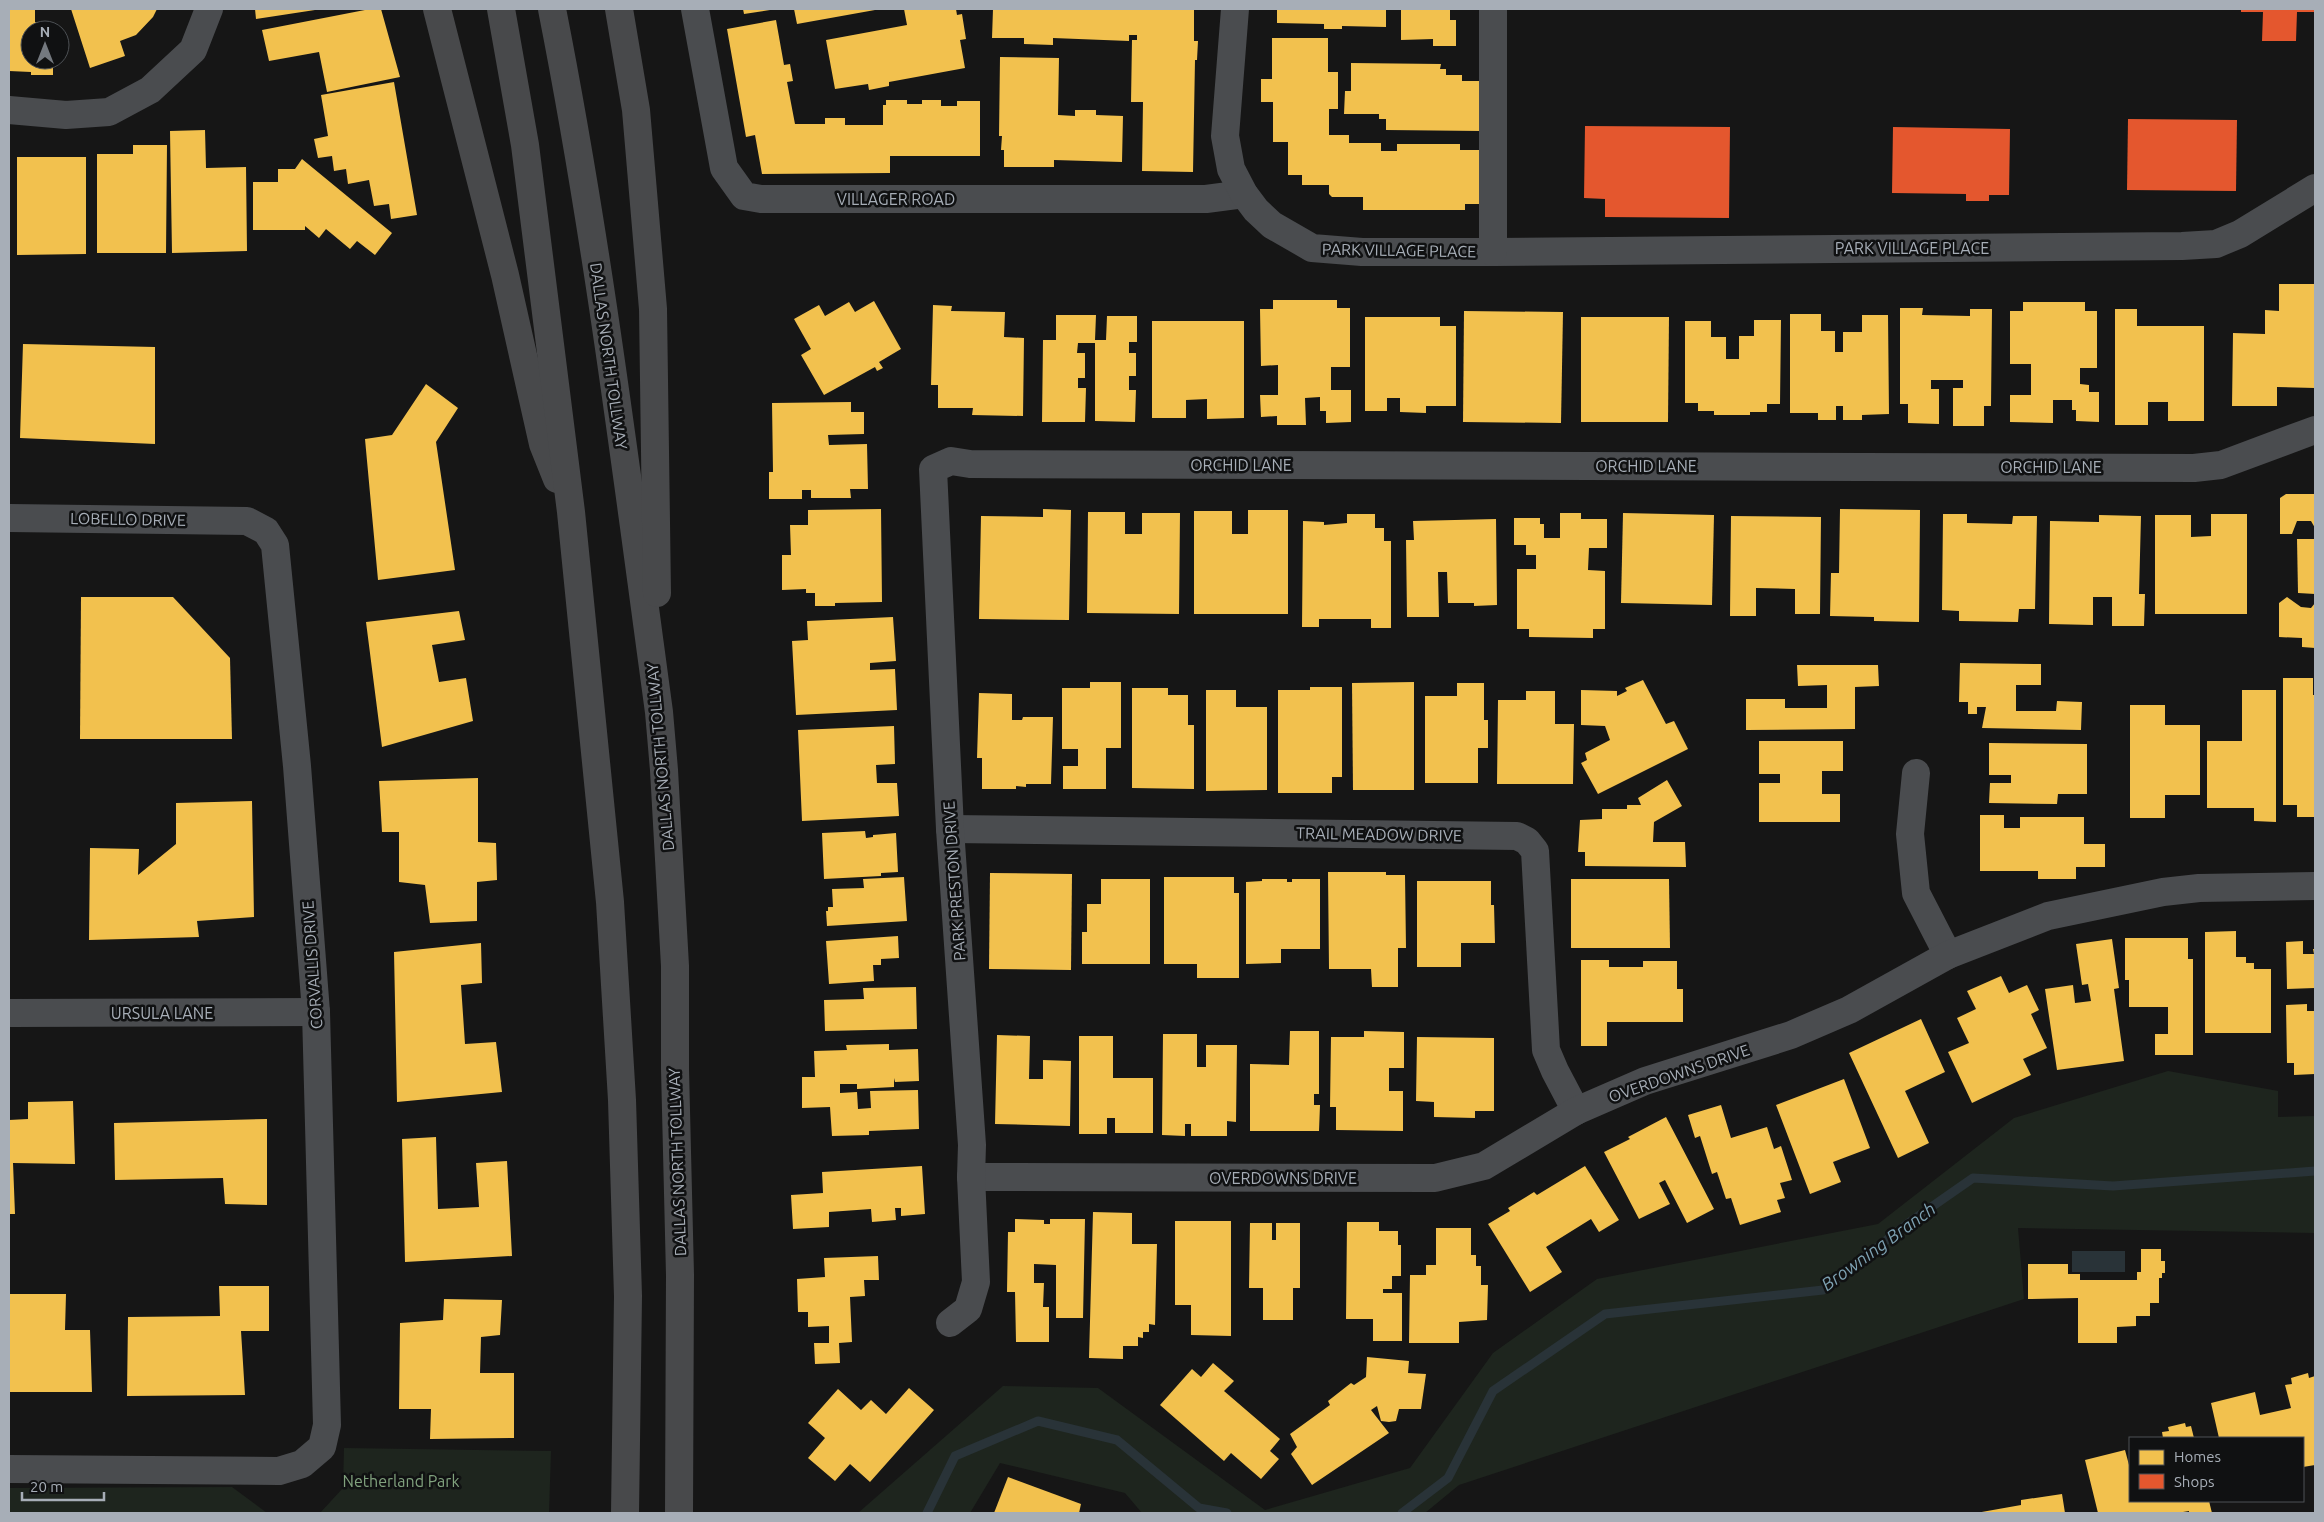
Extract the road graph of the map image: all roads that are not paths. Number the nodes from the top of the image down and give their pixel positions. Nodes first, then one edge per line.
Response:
1 (209, 9) edge
2 (437, 9) edge
3 (501, 9) edge
4 (552, 9) edge
5 (619, 9) edge
6 (695, 9) edge
7 (1236, 9) edge
8 (1493, 9) edge
9 (9, 110) edge
10 (2315, 188) edge
11 (1244, 194) junction
12 (1493, 252) junction
13 (2315, 430) edge
14 (970, 464) joint
15 (571, 512) junction
16 (9, 518) edge
17 (247, 521) joint
18 (659, 712) junction
19 (1916, 773) dead end
20 (950, 829) junction
21 (2315, 886) edge
22 (1948, 955) junction
23 (316, 1012) junction
24 (9, 1013) edge
25 (1576, 1111) junction
26 (971, 1177) junction
27 (950, 1323) dead end
28 (9, 1468) edge
29 (626, 1513) edge
30 (678, 1513) edge

1 - 9 street
2 - 15 highway
3 - 15 highway
4 - 18 highway, DALLAS NORTH TOLLWAY
5 - 18 highway
6 - 11 street, VILLAGER ROAD
7 - 11 street, PARK VILLAGE PLACE
8 - 12 street, PARK VILLAGE PLACE
10 - 12 street, PARK VILLAGE PLACE
11 - 12 street, PARK VILLAGE PLACE
13 - 14 street, ORCHID LANE
14 - 20 street, PARK PRESTON DRIVE
15 - 29 highway
16 - 17 street, LOBELLO DRIVE
17 - 23 street, CORVALLIS DRIVE
18 - 30 highway, DALLAS NORTH TOLLWAY
19 - 22 street
20 - 25 street, TRAIL MEADOW DRIVE
20 - 26 street, PARK PRESTON DRIVE
21 - 22 street, OVERDOWNS DRIVE
22 - 25 street, OVERDOWNS DRIVE
23 - 24 street, URSULA LANE
23 - 28 street, CORVALLIS DRIVE
25 - 26 street, OVERDOWNS DRIVE
26 - 27 street, PARK PRESTON DRIVE

